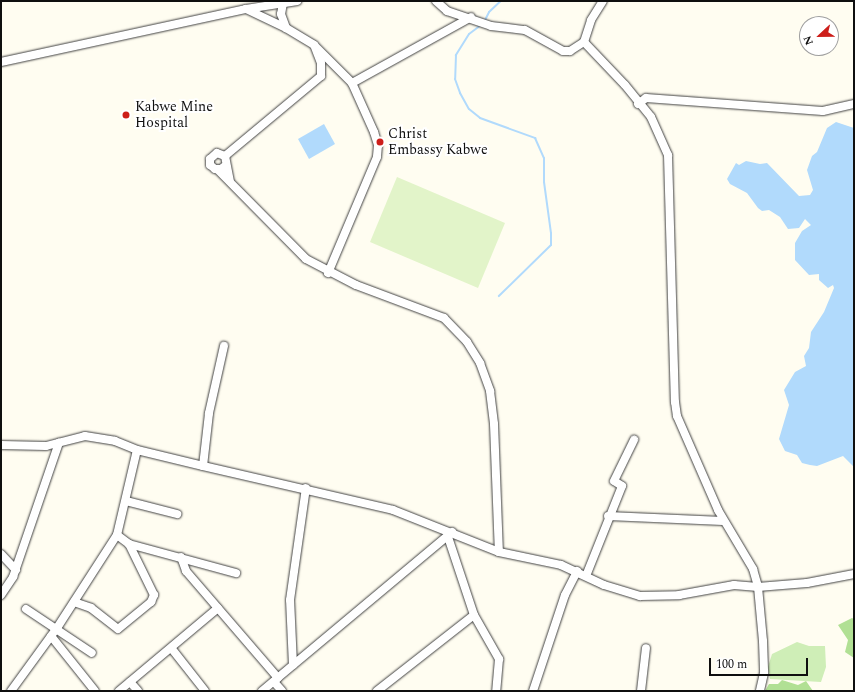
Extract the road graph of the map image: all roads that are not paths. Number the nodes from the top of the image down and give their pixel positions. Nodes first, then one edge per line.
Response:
1 (297, 1) edge
2 (436, 1) edge
3 (603, 1) edge
4 (283, 3) junction
5 (246, 9) junction
6 (474, 18) junction
7 (286, 28) junction
8 (584, 42) junction
9 (314, 45) junction
10 (1, 62) edge
11 (352, 83) junction
12 (638, 104) junction
13 (854, 104) edge
14 (225, 156) junction
15 (222, 168) junction
16 (328, 273) junction
17 (224, 346) dead end
18 (634, 440) dead end
19 (59, 443) junction
20 (1, 445) edge
21 (137, 450) junction
22 (203, 466) junction
23 (306, 488) junction
24 (126, 501) junction
25 (177, 514) dead end
26 (608, 516) junction
27 (723, 521) junction
28 (117, 535) junction
29 (450, 535) junction
30 (129, 544) junction
31 (499, 552) junction
32 (1, 554) edge
33 (181, 557) junction
34 (16, 570) junction
35 (577, 571) junction
36 (236, 573) dead end
37 (854, 574) edge
38 (586, 576) junction
39 (758, 587) junction
40 (1, 595) edge
41 (74, 602) junction
42 (26, 608) dead end
43 (218, 608) junction
44 (474, 615) junction
45 (57, 628) junction
46 (51, 636) junction
47 (646, 648) dead end
48 (172, 649) junction
49 (92, 653) dead end
50 (293, 665) junction
51 (276, 680) junction
52 (130, 682) junction
53 (11, 691) edge
54 (95, 691) edge
55 (119, 691) edge
56 (138, 691) edge
57 (205, 691) edge
58 (262, 691) edge
59 (282, 691) edge
60 (377, 691) edge
61 (496, 691) edge
62 (533, 691) edge
63 (641, 691) edge
64 (760, 691) edge

1 - 4 street
2 - 6 street
3 - 8 street
4 - 5 street
4 - 7 street
5 - 7 street
5 - 10 street
6 - 8 street
6 - 11 street
7 - 9 street
8 - 12 street
9 - 11 street
9 - 14 street
11 - 16 street
12 - 13 street
12 - 27 street
14 - 15 street
14 - 15 street
15 - 16 street
16 - 31 street
17 - 22 street
18 - 26 street
19 - 20 street
19 - 21 street
19 - 34 street
21 - 22 street
21 - 24 street
22 - 23 street
23 - 29 street
23 - 50 street
24 - 25 street
24 - 28 street
26 - 27 street
26 - 38 street
27 - 39 street
28 - 30 street
28 - 41 street
29 - 31 street
29 - 44 street
29 - 50 street
30 - 33 street
30 - 41 street
31 - 35 street
32 - 34 street
33 - 36 street
33 - 43 street
34 - 40 street
35 - 38 street
35 - 62 street
37 - 39 street
38 - 39 street
39 - 64 street
41 - 45 street
42 - 45 street
43 - 48 street
43 - 51 street
44 - 60 street
44 - 61 street
45 - 46 street
45 - 49 street
46 - 53 street
46 - 54 street
47 - 63 street
48 - 52 street
48 - 57 street
50 - 51 street
51 - 58 street
51 - 59 street
52 - 55 street
52 - 56 street

